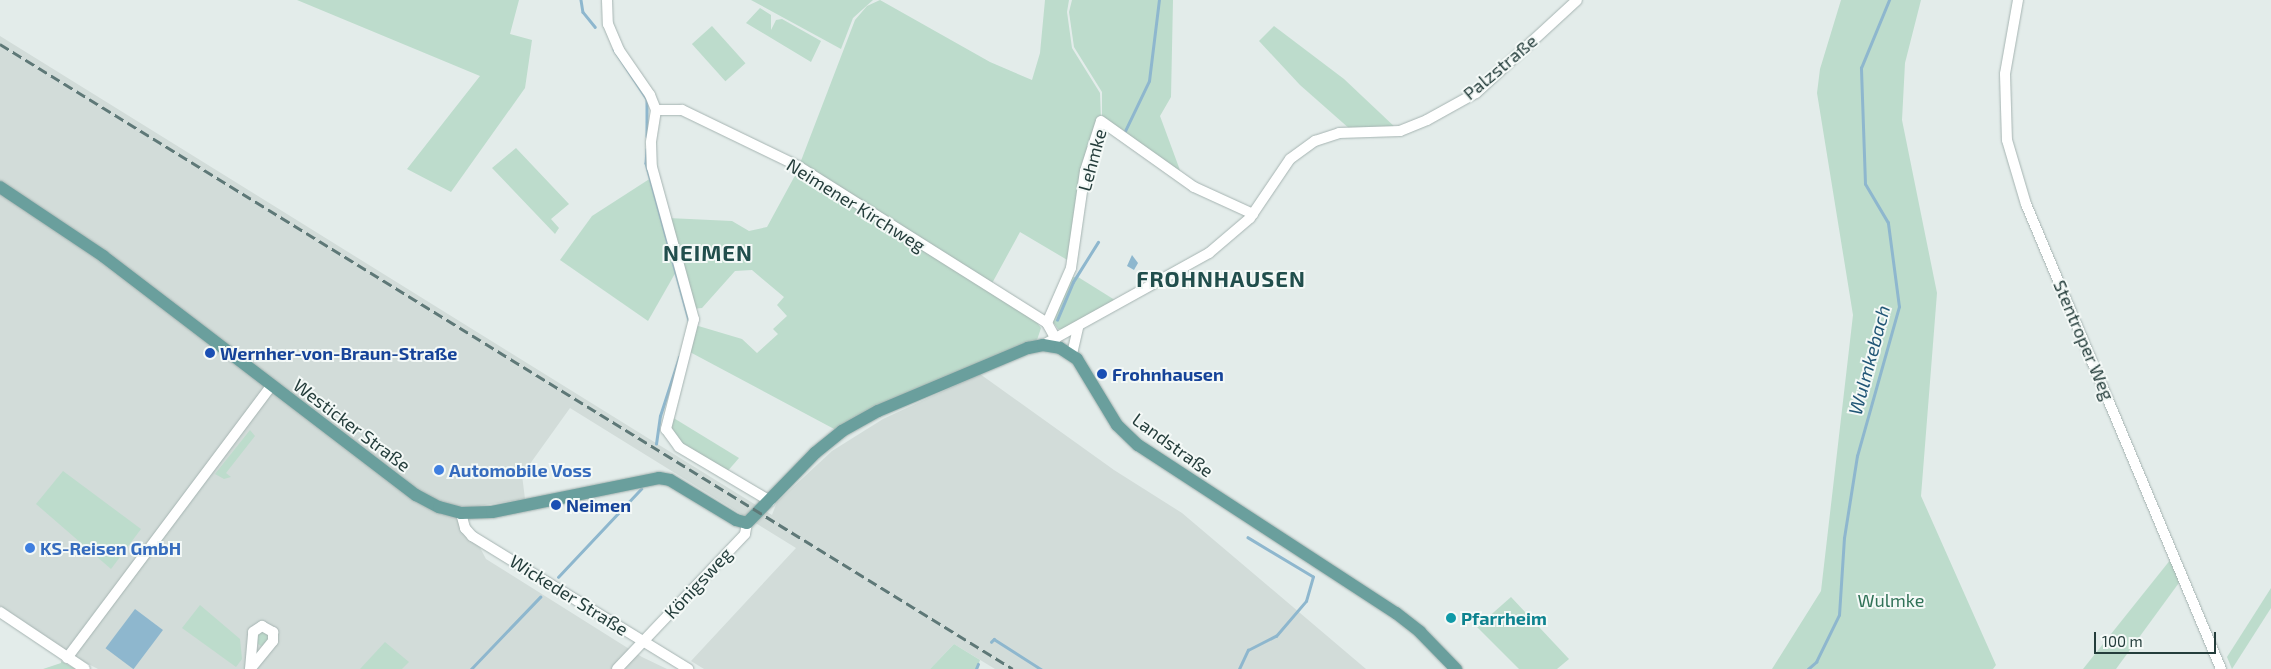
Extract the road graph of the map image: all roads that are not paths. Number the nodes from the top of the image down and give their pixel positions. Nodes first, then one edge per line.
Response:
1 (607, 0) edge
2 (1576, 0) edge
3 (2018, 0) edge
4 (656, 110) junction
5 (0, 186) edge
6 (1253, 214) junction
7 (1047, 323) junction
8 (1078, 327) junction
9 (1056, 338) junction
10 (1043, 345) junction
11 (1072, 354) junction
12 (271, 386) junction
13 (770, 501) junction
14 (461, 513) junction
15 (752, 520) junction
16 (0, 612) edge
17 (644, 641) junction
18 (66, 658) junction
19 (85, 669) edge
20 (617, 669) edge
21 (688, 669) edge
22 (1456, 669) edge
23 (2221, 669) edge

1 - 4 street
2 - 6 street, Palzstraße
3 - 23 street, Stentroper Weg
4 - 7 street, Neimener Kirchweg
4 - 13 street
5 - 12 main road, Westicker Straße
6 - 7 street, Lehmke
6 - 8 street, Palzstraße
7 - 9 street
8 - 9 street, Palzstraße
8 - 11 street
9 - 10 street, Palzstraße
10 - 11 main road
10 - 13 main road
11 - 22 main road, Landstraße
12 - 14 main road, Westicker Straße
12 - 18 street
13 - 15 main road
14 - 15 main road, Westicker Straße
14 - 17 street, Wickeder Straße
15 - 17 street, Königsweg
16 - 18 street
17 - 20 street, Königsweg
17 - 21 street, Wickeder Straße
18 - 19 street

